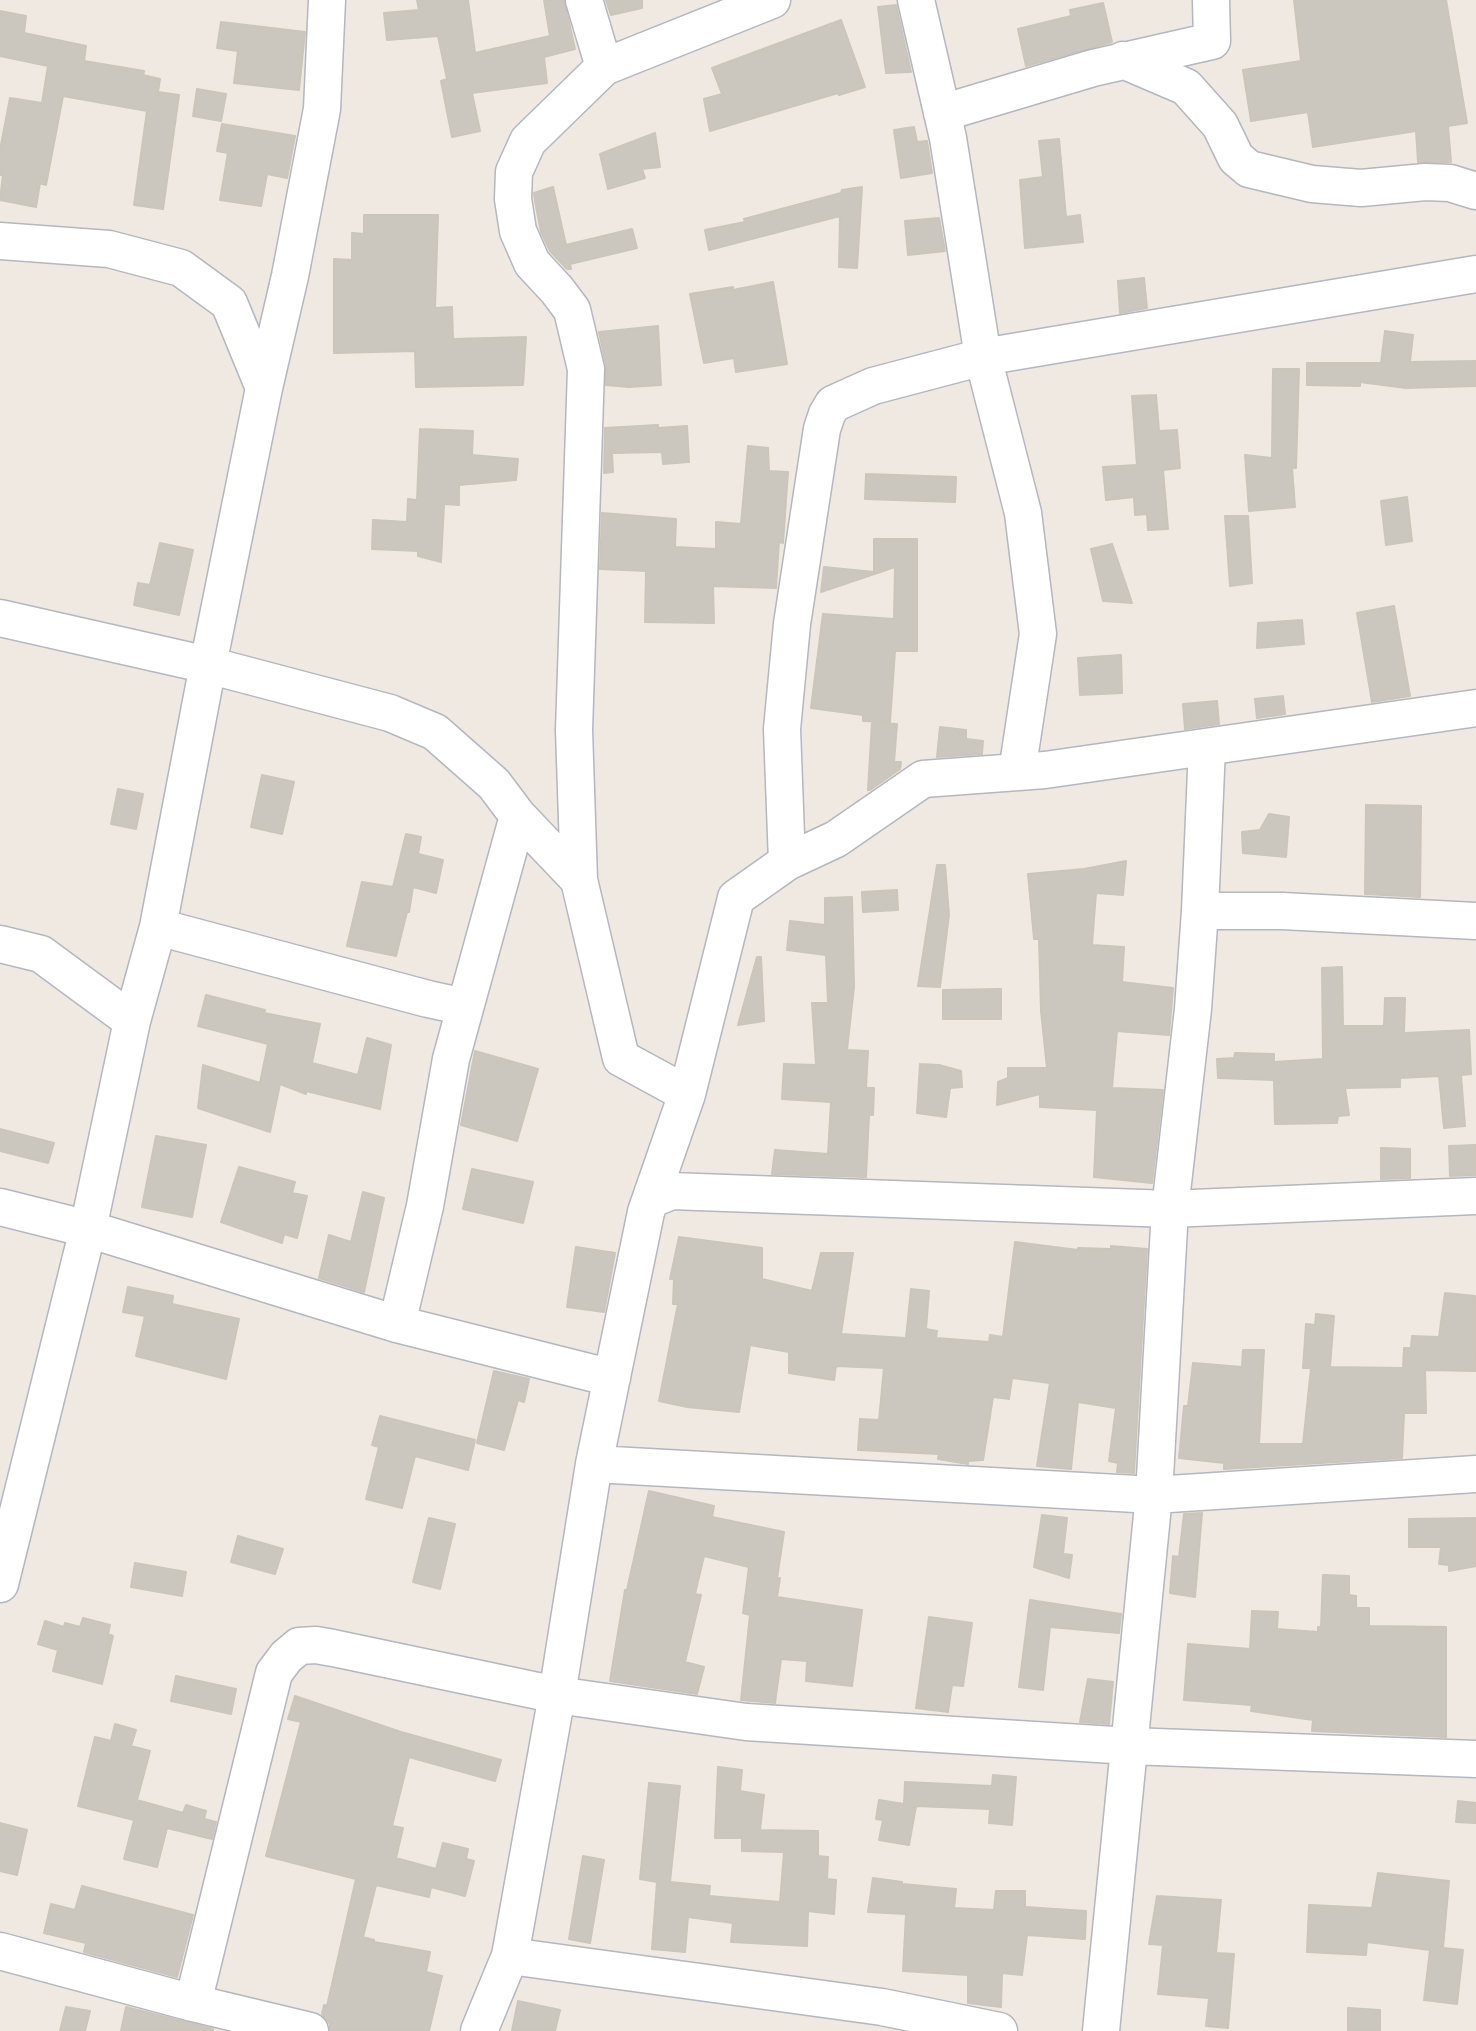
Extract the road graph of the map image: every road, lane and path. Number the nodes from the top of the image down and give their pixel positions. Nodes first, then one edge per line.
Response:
1 (327, 0) edge
2 (584, 0) edge
3 (772, 0) edge
4 (916, 0) edge
5 (1211, 0) edge
6 (1123, 60) junction
7 (604, 67) junction
8 (942, 113) junction
9 (1476, 191) edge
10 (0, 241) edge
11 (1476, 274) edge
12 (983, 357) junction
13 (264, 388) junction
14 (0, 618) edge
15 (208, 665) junction
16 (1476, 708) edge
17 (1207, 747) junction
18 (1017, 772) junction
19 (518, 816) junction
20 (787, 862) junction
21 (579, 880) junction
22 (1200, 911) junction
23 (1476, 921) edge
24 (158, 927) junction
25 (0, 944) edge
26 (465, 1007) junction
27 (132, 1021) junction
28 (687, 1094) junction
29 (1476, 1196) edge
30 (652, 1199) junction
31 (0, 1207) edge
32 (1170, 1209) junction
33 (88, 1229) junction
34 (397, 1324) junction
35 (612, 1378) junction
36 (594, 1464) junction
37 (1476, 1474) edge
38 (1154, 1495) junction
39 (0, 1584) edge
40 (557, 1695) junction
41 (1130, 1746) junction
42 (1476, 1759) edge
43 (0, 1951) edge
44 (510, 1956) junction
45 (193, 2003) junction
46 (310, 2031) edge
47 (479, 2031) edge
48 (999, 2031) edge
49 (1101, 2031) edge

1 - 13 street
2 - 7 street
3 - 7 street
4 - 8 street
5 - 6 street
6 - 8 street
6 - 9 street
7 - 21 street
8 - 12 street
10 - 13 street
11 - 12 street
12 - 18 street
12 - 20 street
13 - 15 street
14 - 15 street
15 - 19 street
15 - 24 street
16 - 17 street
17 - 18 street
17 - 22 street
18 - 20 street
19 - 21 street
19 - 26 street
20 - 28 street
21 - 28 street
22 - 23 street
22 - 32 street
24 - 26 street
24 - 27 street
25 - 27 street
26 - 34 street
27 - 33 street
28 - 30 street
29 - 32 street
30 - 32 street
30 - 35 street
31 - 33 street
32 - 38 street
33 - 34 street
33 - 39 street
34 - 35 street
35 - 36 street
36 - 38 street
36 - 40 street
37 - 38 street
38 - 41 street
40 - 41 street
40 - 44 street
40 - 45 street
41 - 42 street
41 - 49 street
43 - 45 street
44 - 47 street
44 - 48 street
45 - 46 street

